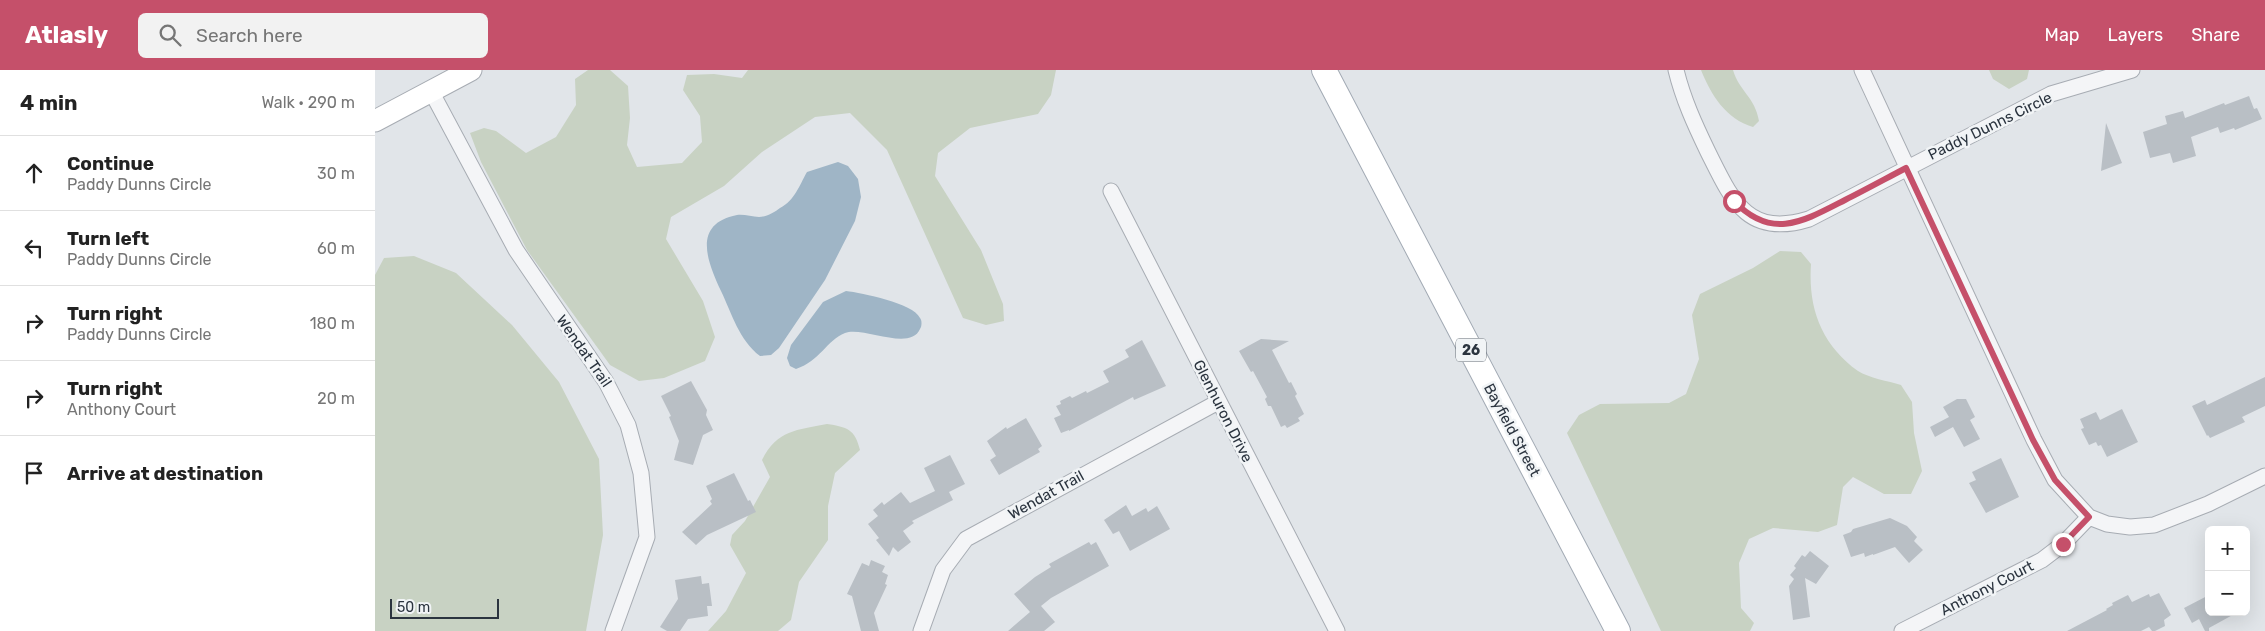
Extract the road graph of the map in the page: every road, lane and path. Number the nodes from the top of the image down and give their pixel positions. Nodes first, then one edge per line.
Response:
1 (471, 70) edge
2 (1324, 70) edge
3 (1676, 70) edge
4 (1862, 70) edge
5 (2132, 70) edge
6 (431, 91) junction
7 (375, 121) edge
8 (1906, 168) junction
9 (1111, 191) dead end
10 (1218, 402) junction
11 (2265, 476) edge
12 (2089, 517) junction
13 (613, 631) edge
14 (921, 631) edge
15 (1337, 631) edge
16 (1618, 631) edge
17 (1902, 631) edge

1 - 6 street
2 - 16 main road, Bayfield Street / 26
3 - 8 street, Paddy Dunns Circle
4 - 8 street
5 - 8 street, Paddy Dunns Circle
6 - 7 street
6 - 13 street, Wendat Trail
8 - 12 street
9 - 10 street, Glenhuron Drive
10 - 14 street, Wendat Trail
10 - 15 street, Glenhuron Drive
11 - 12 street
12 - 17 street, Anthony Court

